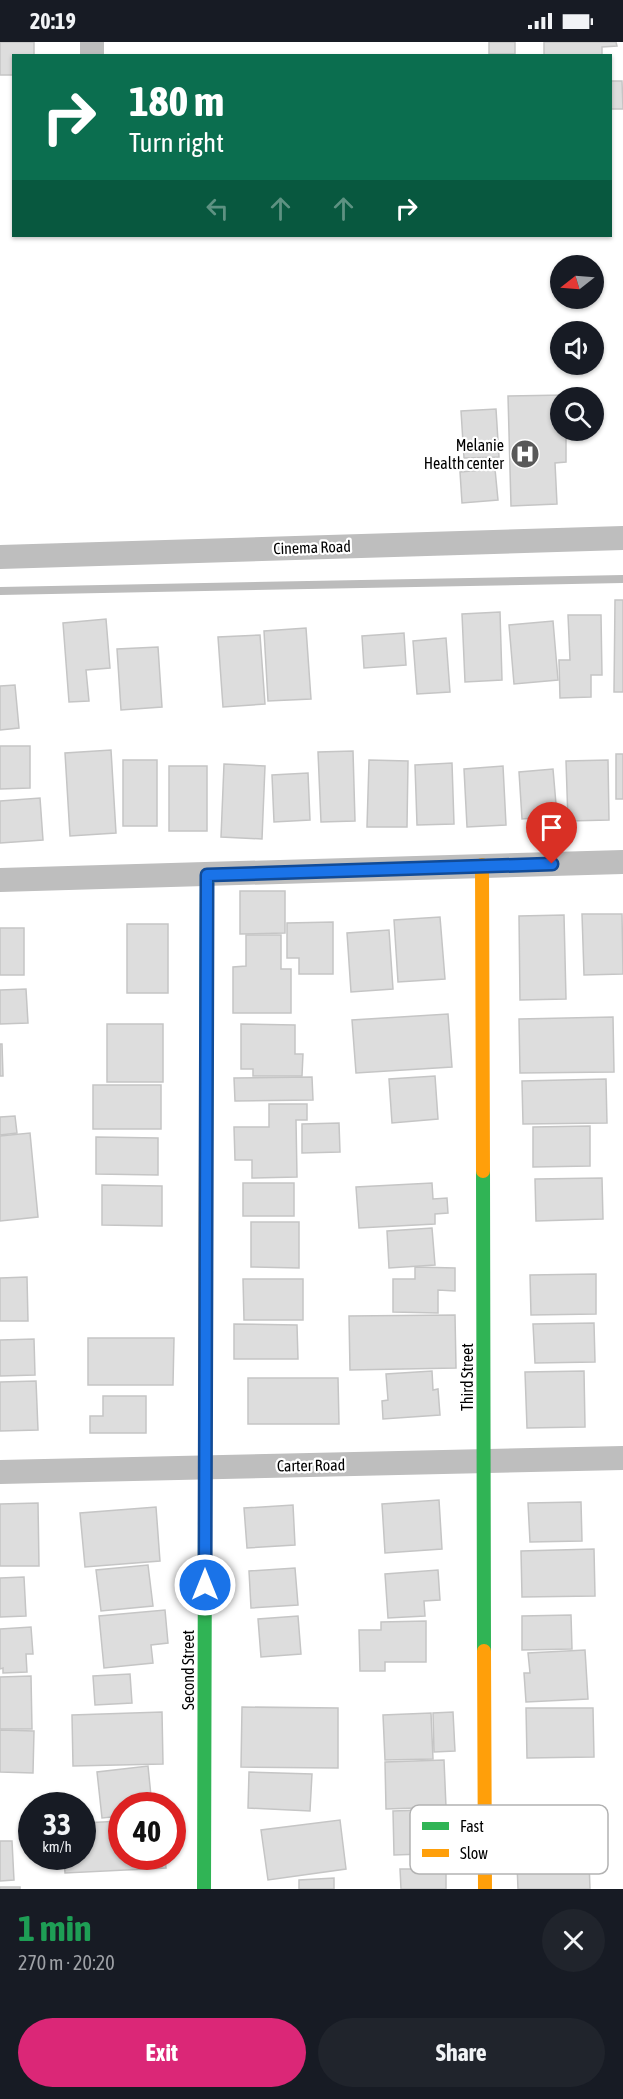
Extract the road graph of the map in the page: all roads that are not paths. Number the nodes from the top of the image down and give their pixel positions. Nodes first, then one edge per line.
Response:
1 (623, 538) edge
2 (0, 557) edge
3 (623, 862) edge
4 (482, 865) junction
5 (207, 875) junction
6 (0, 880) edge
7 (623, 1458) edge
8 (483, 1461) junction
9 (205, 1468) junction
10 (0, 1472) edge
11 (485, 1805) edge
12 (485, 1874) edge
13 (204, 1889) edge
14 (485, 1889) edge

1 - 2 street, Cinema Road
3 - 4 street
4 - 5 street
4 - 8 street, Third Street
5 - 6 street
5 - 9 street, Second Street
7 - 8 street, Carter Road
8 - 9 street, Carter Road
8 - 11 street, Third Street
9 - 10 street, Carter Road
9 - 13 street, Second Street
12 - 14 street, Third Street

